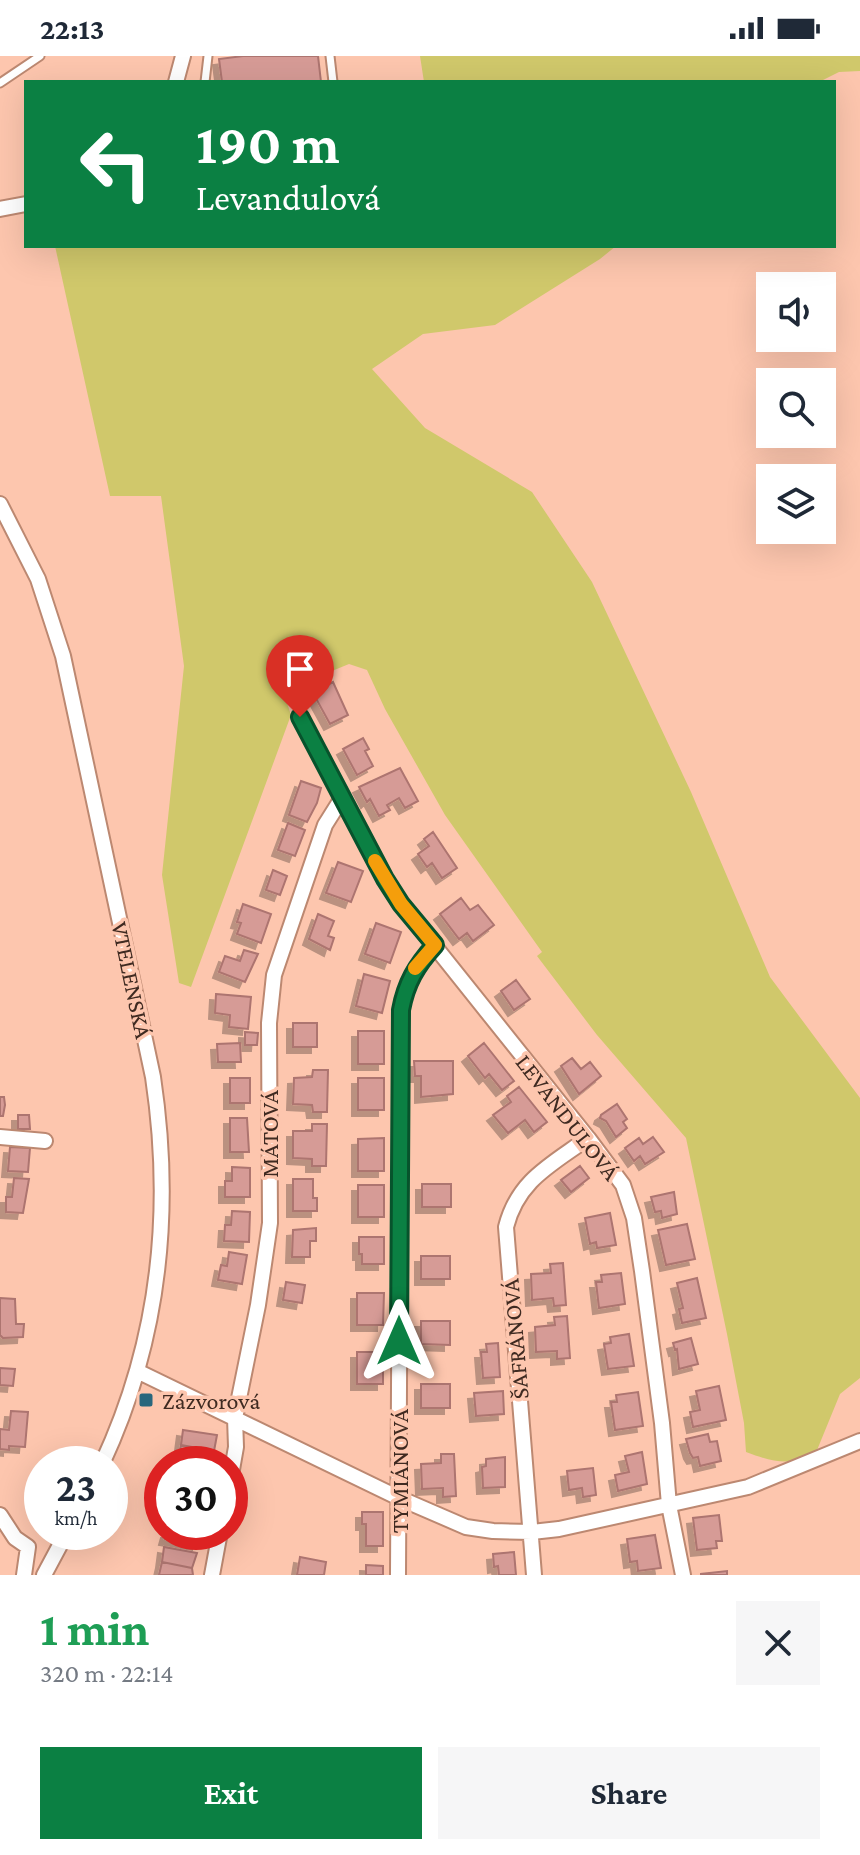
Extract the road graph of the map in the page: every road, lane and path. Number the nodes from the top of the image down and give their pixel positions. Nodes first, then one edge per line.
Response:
1 (40, 56) edge
2 (183, 56) edge
3 (208, 56) edge
4 (330, 56) edge
5 (177, 80) edge
6 (205, 80) edge
7 (333, 80) edge
8 (0, 83) edge
9 (24, 204) edge
10 (0, 209) edge
11 (0, 504) edge
12 (300, 717) dead end
13 (342, 798) junction
14 (435, 945) junction
15 (0, 1137) edge
16 (588, 1138) junction
17 (45, 1141) dead end
18 (137, 1371) junction
19 (235, 1418) junction
20 (860, 1441) edge
21 (109, 1446) edge
22 (236, 1446) edge
23 (399, 1498) junction
24 (669, 1505) junction
25 (0, 1515) edge
26 (532, 1532) junction
27 (57, 1550) edge
28 (217, 1550) edge
29 (24, 1575) edge
30 (44, 1575) edge
31 (212, 1575) edge
32 (398, 1575) edge
33 (534, 1575) edge
34 (683, 1575) edge

1 - 8 lane
2 - 5 street
3 - 6 lane
4 - 7 lane
9 - 10 street
11 - 18 street, VTELENSKÁ
12 - 13 street, LEVANDULOVÁ
13 - 14 street, LEVANDULOVÁ
13 - 19 street, MÁTOVÁ
14 - 16 street, LEVANDULOVÁ
14 - 23 street, TYMIÁNOVÁ
15 - 17 street
16 - 24 street, LEVANDULOVÁ
16 - 26 street, ŠAFRÁNOVÁ
18 - 19 street
18 - 21 street, VTELENSKÁ
19 - 22 street, MÁTOVÁ
19 - 23 street
20 - 24 street
23 - 26 street
23 - 32 street, TYMIÁNOVÁ
24 - 26 street
24 - 34 street, LEVANDULOVÁ
25 - 29 street
26 - 33 street, ŠAFRÁNOVÁ
27 - 30 street
28 - 31 street

